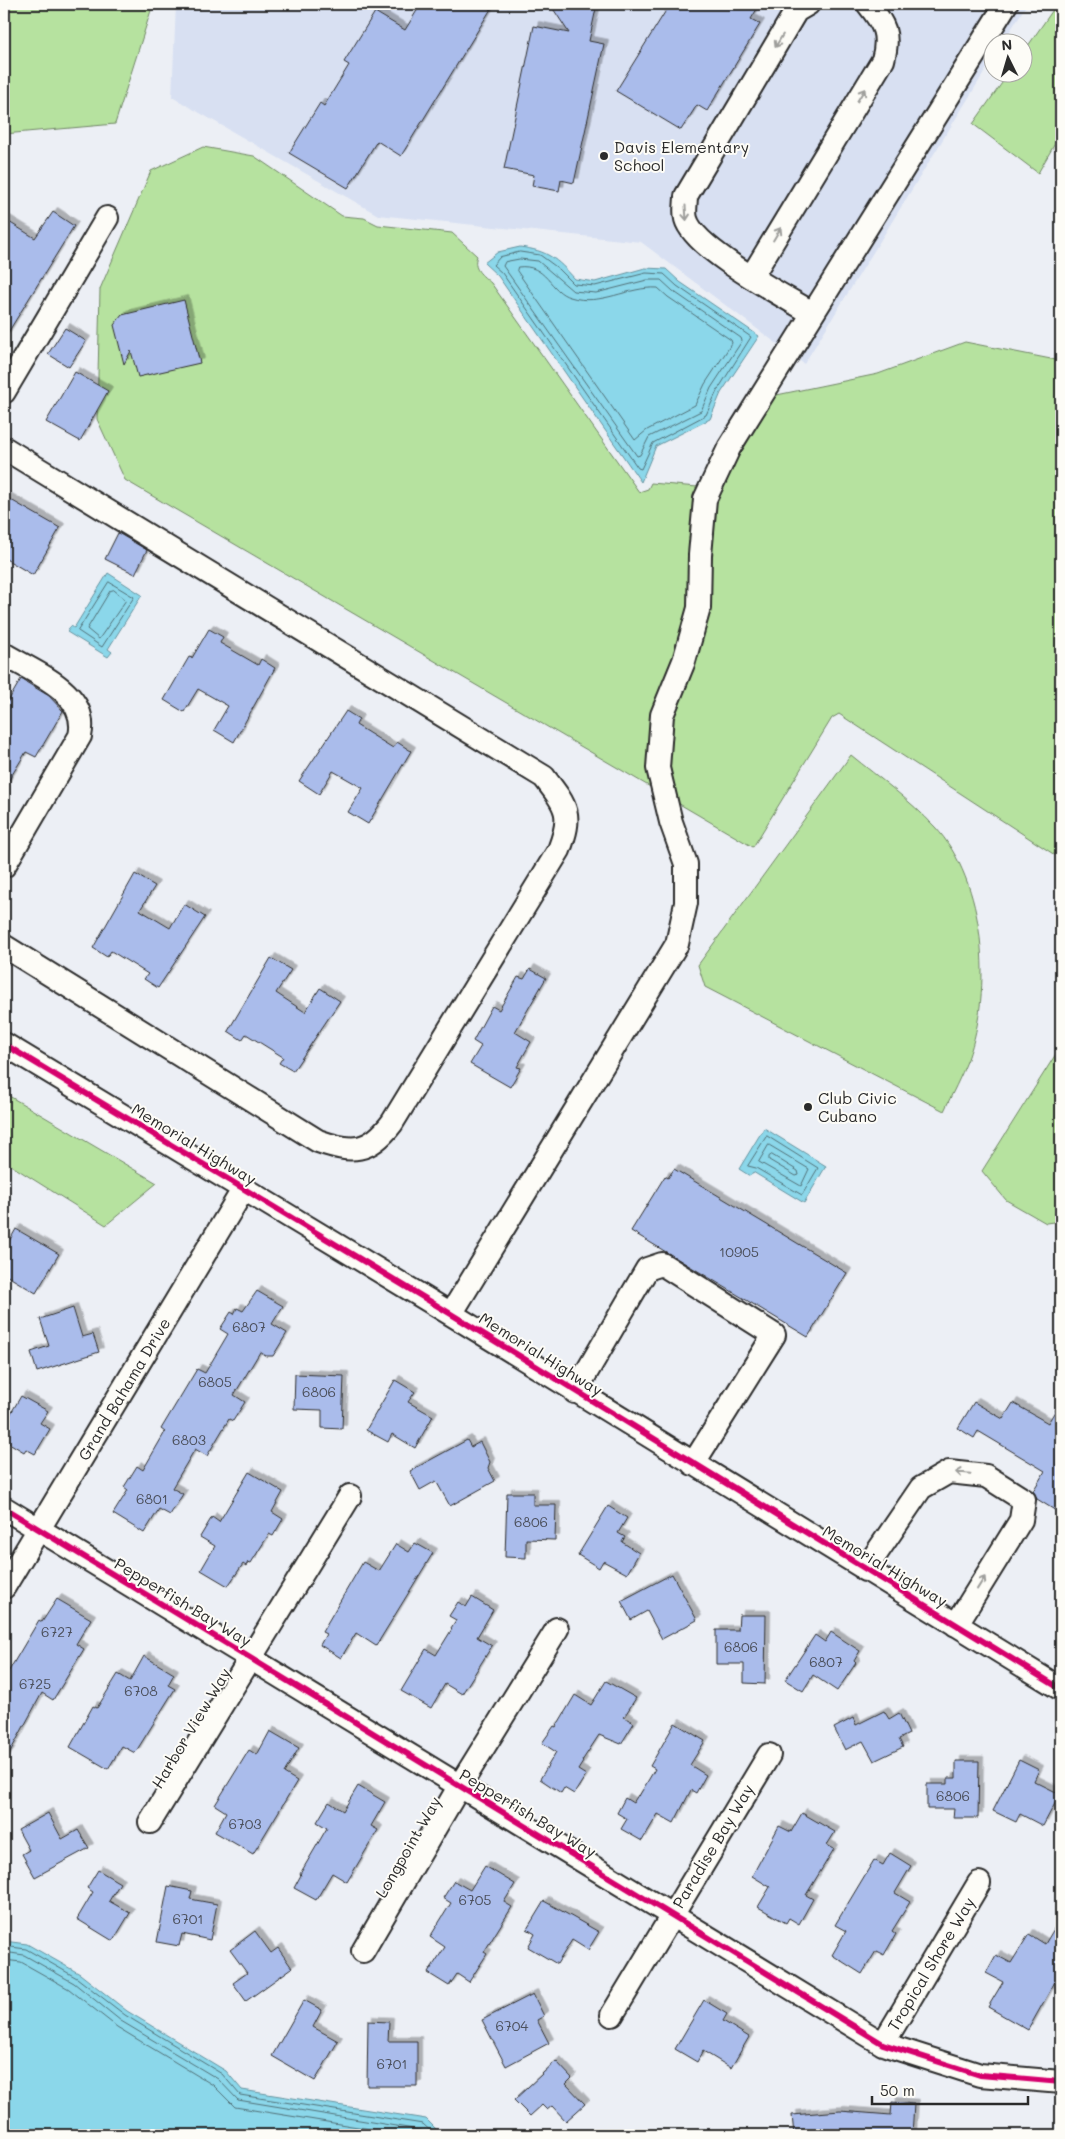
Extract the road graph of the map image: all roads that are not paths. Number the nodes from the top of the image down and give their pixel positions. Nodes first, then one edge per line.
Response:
1 (808, 4) edge
2 (868, 4) edge
3 (1006, 4) edge
4 (106, 218) dead end
5 (752, 276) junction
6 (812, 313) junction
7 (4, 392) edge
8 (4, 448) edge
9 (4, 654) edge
10 (4, 866) edge
11 (4, 946) edge
12 (4, 1044) edge
13 (243, 1190) junction
14 (452, 1314) junction
15 (576, 1392) junction
16 (693, 1464) junction
17 (350, 1496) dead end
18 (4, 1508) edge
19 (39, 1530) junction
20 (865, 1570) junction
21 (4, 1587) edge
22 (956, 1625) junction
23 (557, 1629) dead end
24 (250, 1659) junction
25 (1061, 1689) edge
26 (769, 1755) dead end
27 (459, 1787) junction
28 (150, 1822) dead end
29 (979, 1883) dead end
30 (671, 1916) junction
31 (363, 1951) dead end
32 (612, 2015) dead end
33 (883, 2044) junction
34 (1061, 2082) edge

1 -> 5 street
5 -> 2 street
3 - 6 street
4 - 7 street
5 - 6 street
6 - 14 street
8 - 11 street
9 - 10 street
12 - 13 street, Memorial Highway
13 - 14 street, Memorial Highway
13 - 19 street, Grand Bahama Drive
14 - 15 street, Memorial Highway
15 - 16 street, Memorial Highway
15 - 16 street
16 - 20 street, Memorial Highway
17 - 24 street, Harbor View Way
18 - 19 street, Pepperfish Bay Way
19 - 21 street, Grand Bahama Drive
19 - 24 street, Pepperfish Bay Way
20 - 22 street, Memorial Highway
22 -> 20 street
22 - 25 street, Memorial Highway
23 - 27 street, Longpoint Way
24 - 27 street, Pepperfish Bay Way
24 - 28 street, Harbor View Way
26 - 30 street, Paradise Bay Way
27 - 30 street, Pepperfish Bay Way
27 - 31 street, Longpoint Way
29 - 33 street, Tropical Shore Way
30 - 32 street, Paradise Bay Way
30 - 33 street, Pepperfish Bay Way
33 - 34 street, Pepperfish Bay Way

